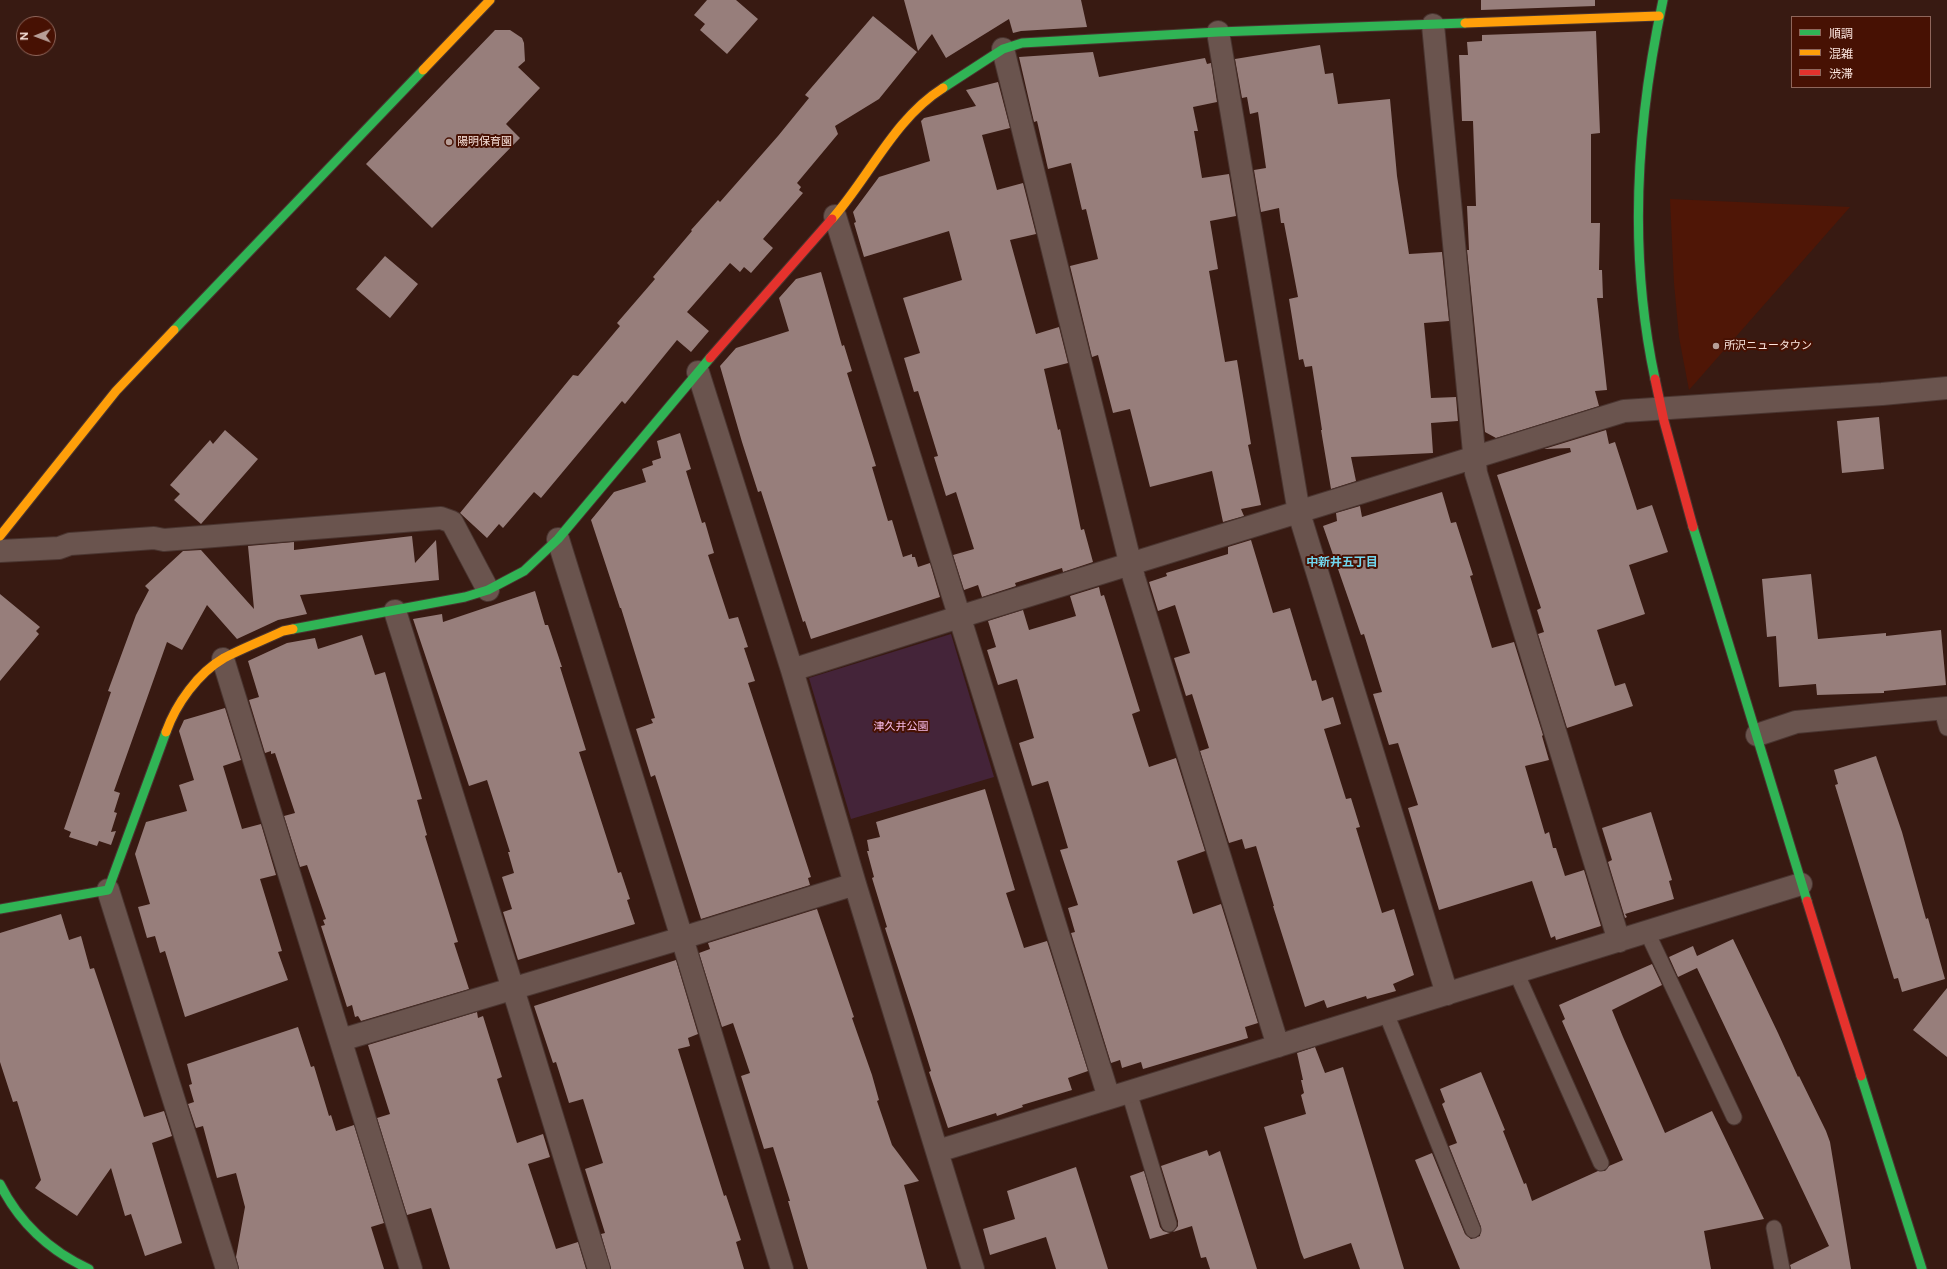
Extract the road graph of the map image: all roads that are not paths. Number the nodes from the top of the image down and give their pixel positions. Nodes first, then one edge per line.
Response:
1 (490, 0) edge
2 (1663, 0) edge
3 (1659, 16) junction
4 (1433, 25) junction
5 (1218, 32) junction
6 (1003, 49) junction
7 (835, 216) junction
8 (698, 372) junction
9 (1947, 388) edge
10 (1662, 408) junction
11 (1473, 457) junction
12 (1299, 512) junction
13 (0, 536) edge
14 (558, 539) junction
15 (0, 551) edge
16 (1131, 563) junction
17 (488, 590) junction
18 (395, 611) junction
19 (959, 617) junction
20 (223, 659) junction
21 (792, 670) junction
22 (1945, 714) edge
23 (1757, 735) junction
24 (855, 884) junction
25 (1801, 884) junction
26 (108, 890) junction
27 (0, 909) edge
28 (1647, 932) junction
29 (682, 938) junction
30 (1619, 941) junction
31 (1516, 972) junction
32 (513, 989) junction
33 (1447, 994) junction
34 (1386, 1013) junction
35 (342, 1040) junction
36 (1278, 1046) junction
37 (1119, 1095) junction
38 (1734, 1117) dead end
39 (938, 1151) junction
40 (1601, 1163) dead end
41 (0, 1184) edge
42 (1169, 1224) dead end
43 (1774, 1228) dead end
44 (1473, 1230) dead end
45 (89, 1269) edge
46 (227, 1269) edge
47 (411, 1269) edge
48 (598, 1269) edge
49 (782, 1269) edge
50 (973, 1269) edge
51 (1782, 1269) edge
52 (1922, 1269) edge

1 - 13 street
2 - 3 street
3 - 4 street
3 - 10 street
4 - 5 street
4 - 11 street
5 - 6 street
5 - 12 street
6 - 7 street
6 - 16 street
7 - 8 street
7 - 19 street
8 - 14 street
8 - 21 street
9 - 10 street
10 - 11 street
10 - 23 street
11 - 12 street
11 - 30 street
12 - 16 street
12 - 33 street
14 - 17 street
14 - 29 street
15 - 17 street
16 - 19 street
16 - 36 street
17 - 18 street
18 - 20 street
18 - 32 street
19 - 21 street
19 - 37 street
20 - 26 street
20 - 35 street
21 - 24 street
22 - 23 street
23 - 25 street
24 - 29 street
24 - 39 street
25 - 28 street
25 - 52 street
26 - 27 street
26 - 46 street
28 - 30 street
28 - 38 lane
29 - 32 street
29 - 49 street
30 - 31 street
31 - 33 street
31 - 40 lane
32 - 35 street
32 - 48 street
33 - 34 street
34 - 36 street
34 - 44 lane
35 - 47 street
36 - 37 street
37 - 39 street
37 - 42 lane
39 - 50 street
41 - 45 street
43 - 51 lane

